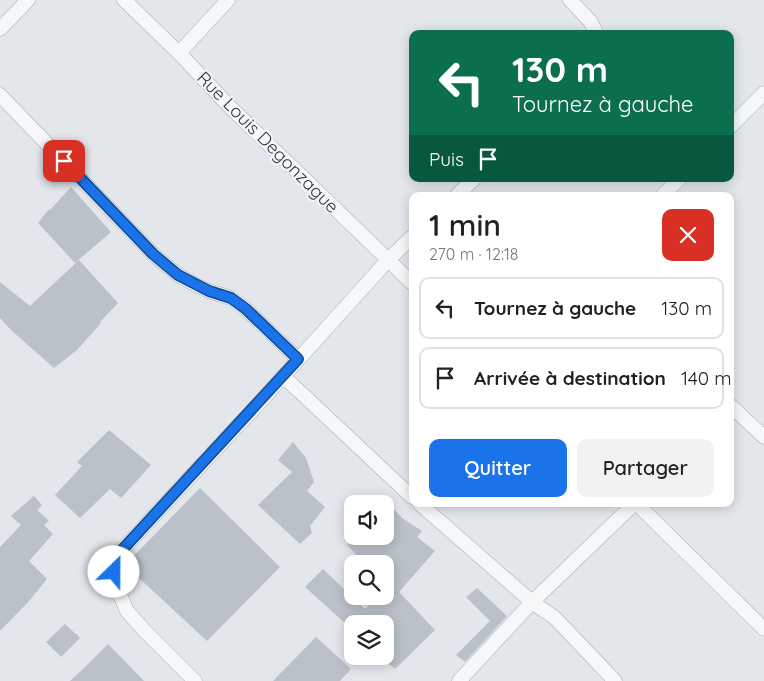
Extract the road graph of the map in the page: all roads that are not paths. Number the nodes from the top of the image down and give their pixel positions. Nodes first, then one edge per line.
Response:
1 (28, 0) edge
2 (124, 0) edge
3 (228, 0) edge
4 (570, 0) edge
5 (0, 29) edge
6 (595, 30) edge
7 (179, 52) junction
8 (764, 93) edge
9 (0, 95) edge
10 (734, 123) edge
11 (471, 182) edge
12 (676, 182) edge
13 (460, 192) edge
14 (666, 192) edge
15 (409, 240) edge
16 (388, 260) junction
17 (409, 280) edge
18 (298, 359) junction
19 (283, 376) junction
20 (734, 409) edge
21 (764, 437) edge
22 (409, 494) edge
23 (423, 507) edge
24 (633, 507) edge
25 (639, 507) edge
26 (532, 602) junction
27 (764, 630) edge
28 (195, 681) edge
29 (459, 681) edge
30 (615, 681) edge

1 - 5 street
2 - 7 street, Rue Louis Degonzague
3 - 7 street
4 - 6 street
7 - 16 street, Rue Louis Degonzague
8 - 10 street
9 - 18 street
11 - 13 street
12 - 14 street
15 - 16 street
16 - 17 street, Rue Louis Degonzague
16 - 18 street
18 - 19 street
19 - 22 street
19 - 28 street
20 - 21 street
23 - 26 street
24 - 26 street
25 - 27 street
26 - 29 street
26 - 30 street

